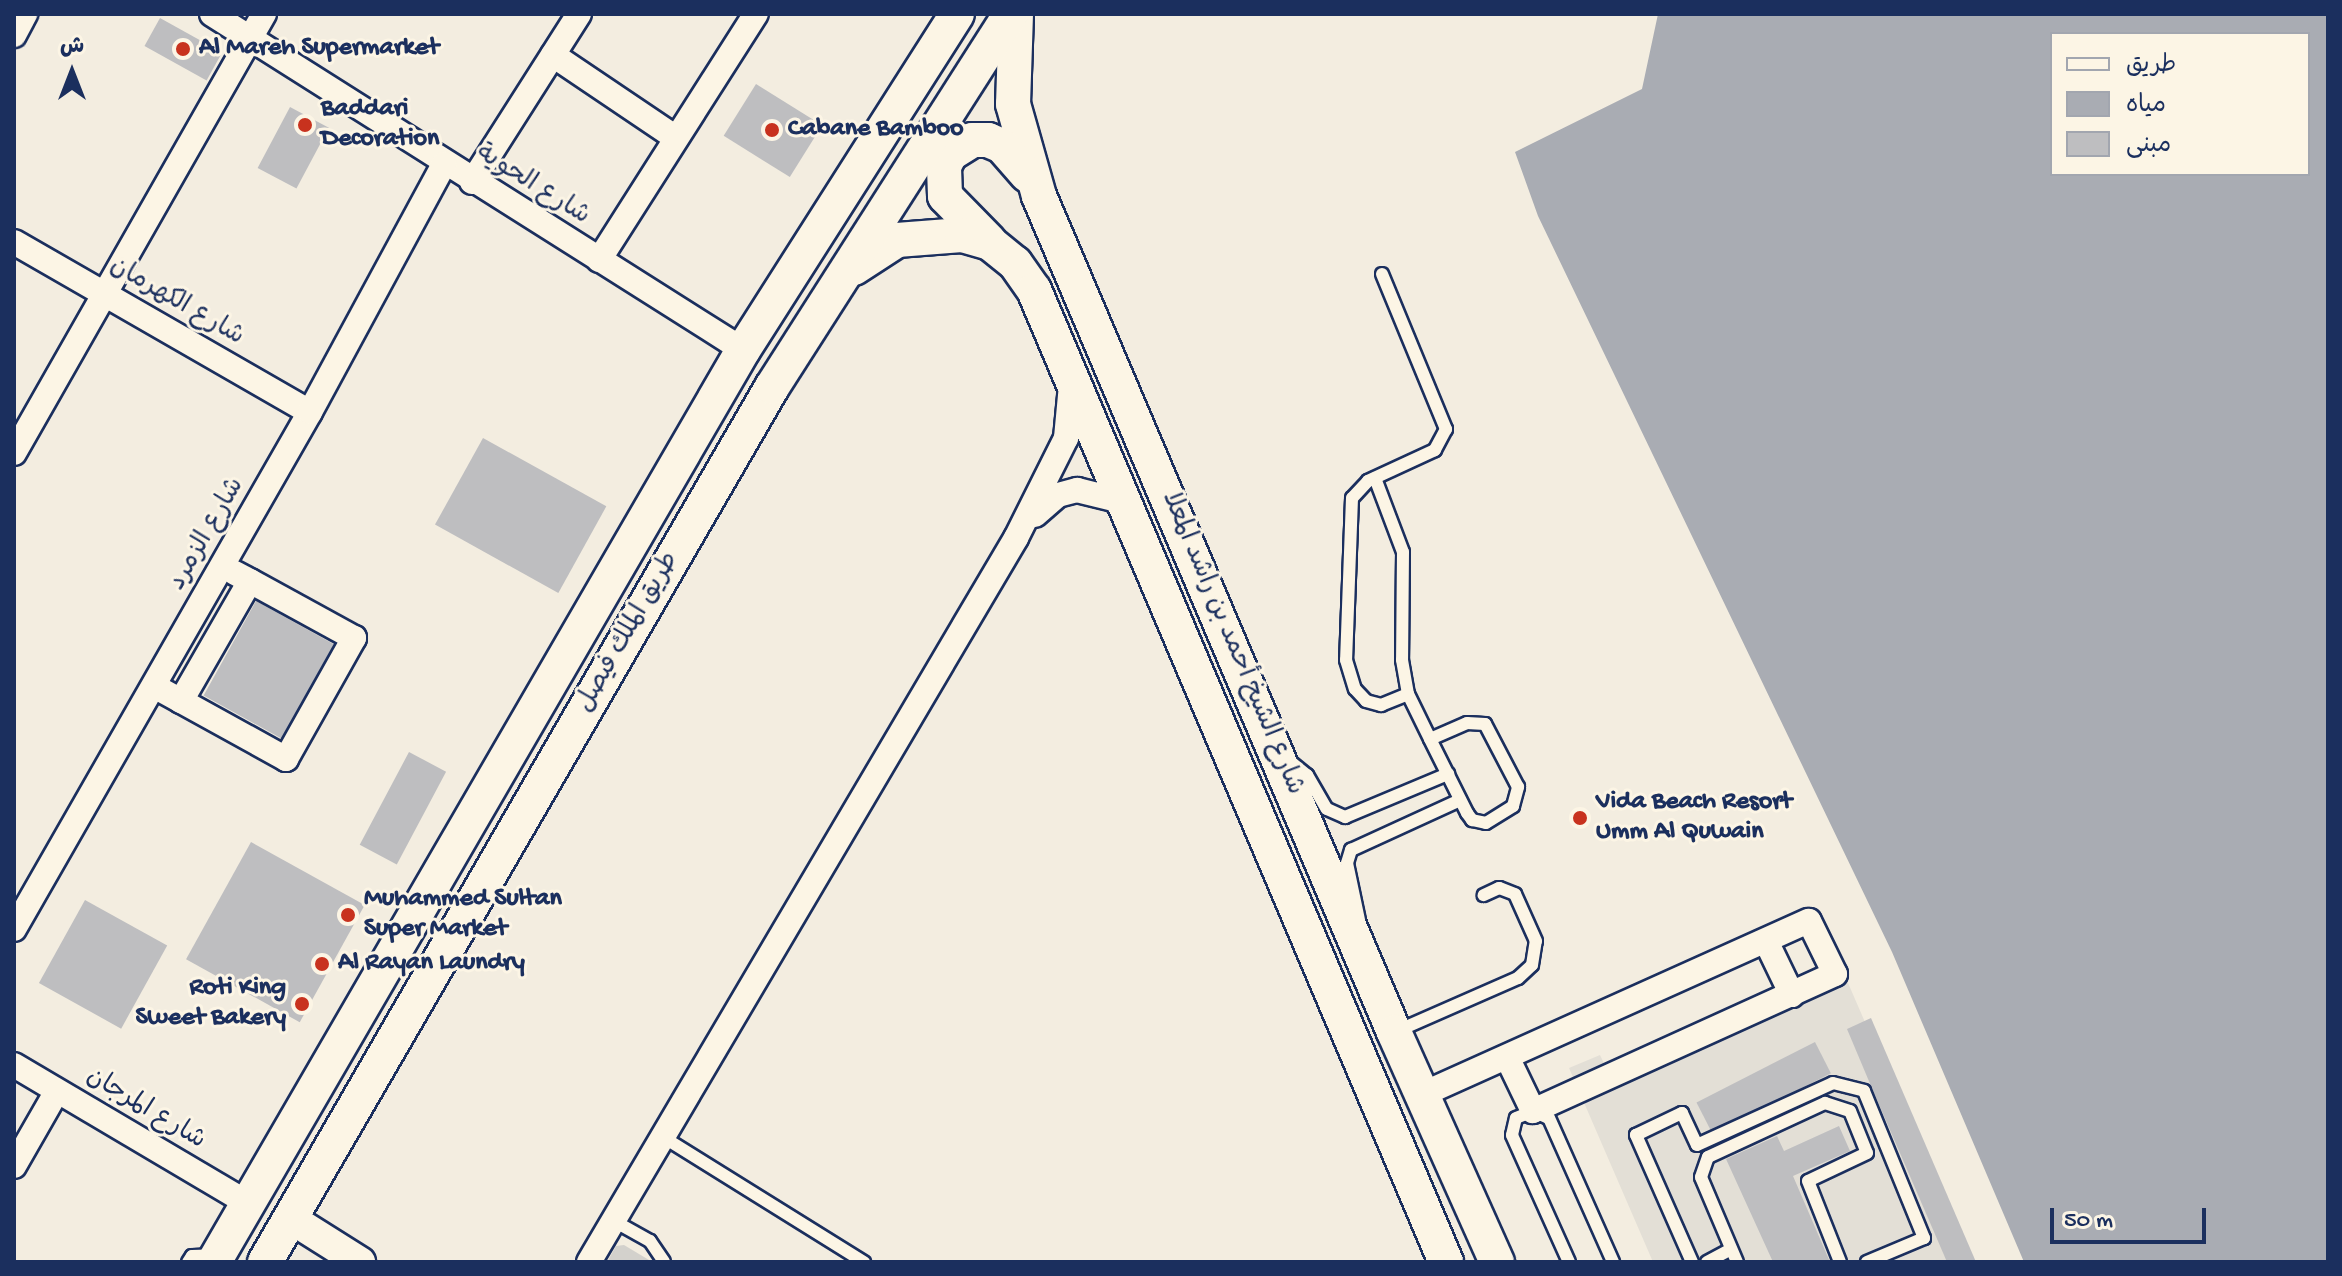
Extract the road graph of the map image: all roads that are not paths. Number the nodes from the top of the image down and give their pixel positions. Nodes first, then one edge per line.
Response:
1 (25, 14) edge
2 (212, 14) edge
3 (264, 14) edge
4 (579, 14) edge
5 (756, 14) edge
6 (957, 14) edge
7 (1013, 14) edge
8 (14, 35) edge
9 (250, 38) junction
10 (553, 55) junction
11 (676, 138) junction
12 (444, 164) junction
13 (472, 182) junction
14 (1039, 196) junction
15 (14, 242) edge
16 (990, 243) junction
17 (599, 260) junction
18 (1382, 274) dead end
19 (840, 279) junction
20 (103, 293) junction
21 (743, 350) junction
22 (1071, 373) junction
23 (310, 412) junction
24 (14, 453) edge
25 (1375, 478) junction
26 (1132, 516) junction
27 (1016, 538) junction
28 (222, 567) junction
29 (250, 581) junction
30 (154, 686) junction
31 (1408, 694) junction
32 (181, 701) junction
33 (1430, 739) junction
34 (1281, 757) junction
35 (1448, 774) junction
36 (1460, 800) junction
37 (1484, 895) dead end
38 (14, 929) edge
39 (1354, 939) junction
40 (1766, 941) junction
41 (1792, 995) junction
42 (1394, 1032) junction
43 (1508, 1059) junction
44 (14, 1065) edge
45 (57, 1091) junction
46 (1421, 1095) junction
47 (1533, 1111) junction
48 (663, 1137) junction
49 (14, 1166) edge
50 (247, 1203) junction
51 (290, 1218) junction
52 (614, 1221) junction
53 (1731, 1249) junction
54 (1438, 1258) edge
55 (207, 1260) edge
56 (265, 1262) edge
57 (360, 1262) edge
58 (589, 1262) edge
59 (664, 1262) edge
60 (864, 1262) edge
61 (1497, 1262) edge
62 (1569, 1262) edge
63 (1613, 1262) edge
64 (1692, 1262) edge
65 (1707, 1262) edge
66 (1737, 1262) edge
67 (1840, 1262) edge
68 (1867, 1262) edge

1 - 8 street
2 - 9 street, شارع الحوية
3 - 9 street
4 - 10 street
5 - 11 street
6 - 21 main road, طريق الملك فيصل
7 - 14 main road, شارع الشيخ أحمد بن راشد المعلا
7 - 19 main road, طريق الملك فيصل
9 - 12 street, شارع الحوية
9 - 20 street
10 - 11 street
10 - 13 street
11 - 17 street
12 - 13 street, شارع الحوية
12 - 23 street, شارع الزمرد
13 - 17 street, شارع الحوية
14 - 16 main road, شارع الشيخ أحمد بن راشد المعلا
14 - 34 main road, شارع الشيخ أحمد بن راشد المعلا
15 - 20 street, شارع الكهرمان
16 - 19 main road
16 - 22 main road, شارع الشيخ أحمد بن راشد المعلا
17 - 21 street, شارع الحوية
18 - 25 lane
19 - 51 main road, طريق الملك فيصل
20 - 23 street, شارع الكهرمان
20 - 24 street
21 - 50 main road, طريق الملك فيصل
22 - 26 main road, شارع الشيخ أحمد بن راشد المعلا
22 - 27 street
23 - 28 street, شارع الزمرد
25 - 31 lane
25 - 31 lane
26 - 27 street
26 - 54 main road, شارع الشيخ أحمد بن راشد المعلا
27 - 48 street
28 - 29 street
28 - 30 street, شارع الزمرد
29 - 32 street
29 - 32 street
30 - 32 street
30 - 38 street, شارع الزمرد
31 - 33 lane
33 - 35 lane
33 - 36 lane
34 - 35 lane
34 - 39 main road, شارع الشيخ أحمد بن راشد المعلا
35 - 36 lane
36 - 39 lane
37 - 42 lane
39 - 42 main road, شارع الشيخ أحمد بن راشد المعلا
40 - 41 street
40 - 41 street
40 - 43 street
41 - 47 street
42 - 46 main road, شارع الشيخ أحمد بن راشد المعلا
43 - 46 street
43 - 47 street
44 - 45 street, شارع المرجان
45 - 49 street
45 - 50 street, شارع المرجان
46 - 61 main road, شارع الشيخ أحمد بن راشد المعلا
47 - 62 lane
47 - 63 lane
48 - 52 street
48 - 60 lane
50 - 55 main road, طريق الملك فيصل
51 - 56 main road, طريق الملك فيصل
51 - 57 street
52 - 58 street
52 - 59 lane
53 - 65 lane
53 - 66 lane
53 - 67 lane
64 - 68 lane

